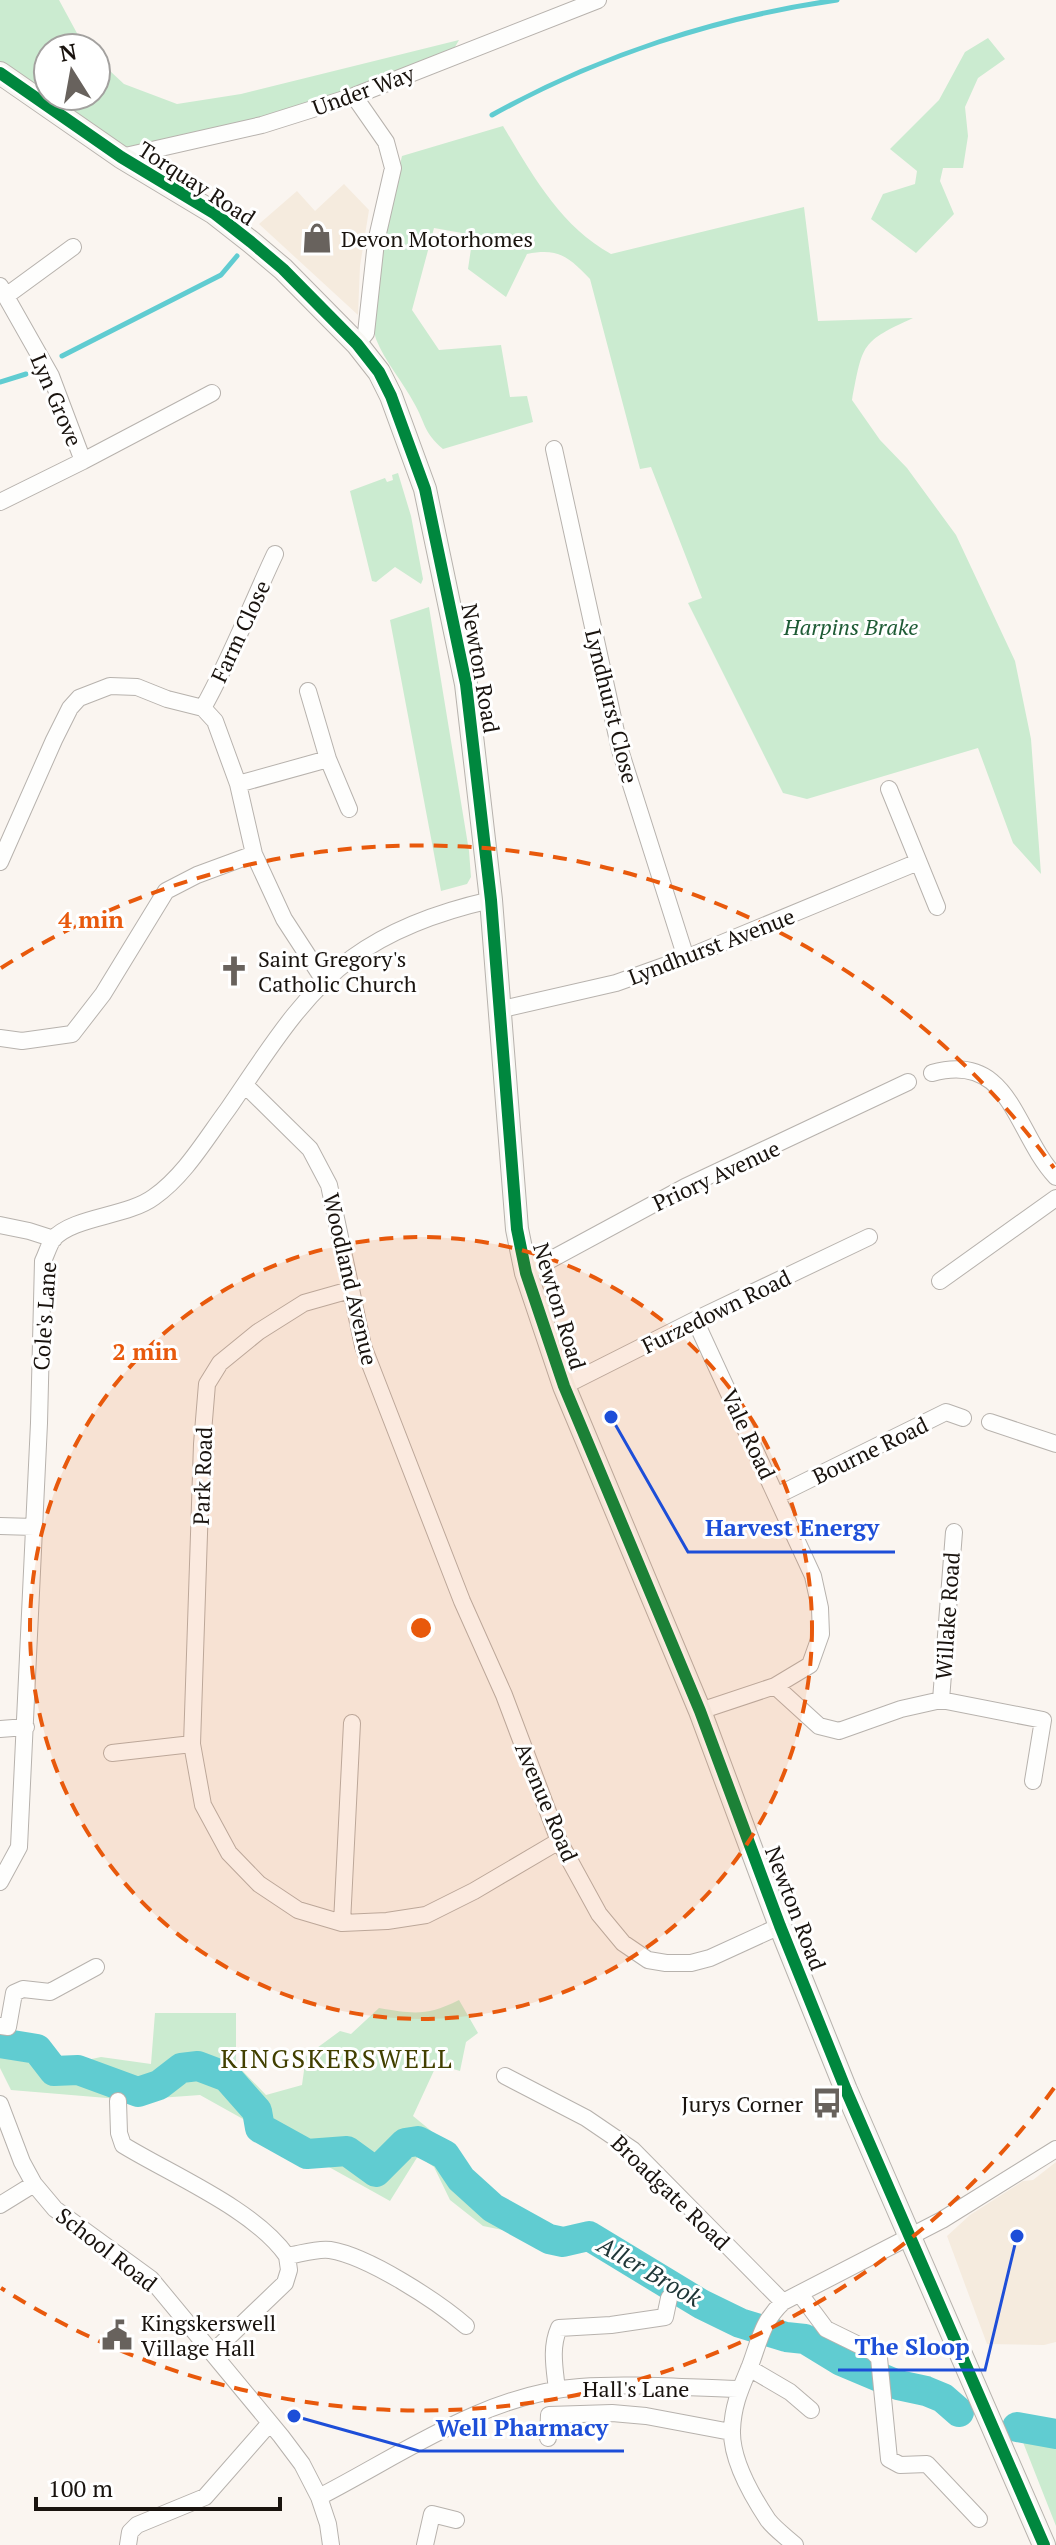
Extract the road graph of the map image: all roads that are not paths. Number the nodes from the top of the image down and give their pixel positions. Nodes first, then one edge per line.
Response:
1 (598, 0) edge
2 (0, 73) edge
3 (354, 96) junction
4 (121, 157) junction
5 (73, 247) dead end
6 (3, 291) edge
7 (357, 344) junction
8 (212, 393) dead end
9 (554, 449) dead end
10 (83, 461) junction
11 (0, 502) edge
12 (275, 554) dead end
13 (308, 691) dead end
14 (203, 708) junction
15 (328, 759) junction
16 (238, 784) junction
17 (889, 789) dead end
18 (349, 809) dead end
19 (6, 828) edge
20 (254, 854) junction
21 (0, 862) edge
22 (918, 862) junction
23 (491, 900) junction
24 (937, 907) dead end
25 (686, 958) junction
26 (325, 982) junction
27 (498, 1010) junction
28 (0, 1038) edge
29 (932, 1073) dead end
30 (908, 1082) dead end
31 (245, 1085) junction
32 (1056, 1177) edge
33 (1056, 1198) edge
34 (0, 1225) edge
35 (869, 1237) dead end
36 (54, 1239) junction
37 (526, 1273) junction
38 (940, 1281) dead end
39 (350, 1290) junction
40 (695, 1320) junction
41 (564, 1386) junction
42 (963, 1418) dead end
43 (990, 1422) dead end
44 (1056, 1444) edge
45 (778, 1495) junction
46 (0, 1526) edge
47 (34, 1527) junction
48 (954, 1532) dead end
49 (440, 1540) joint
50 (775, 1686) junction
51 (941, 1700) junction
52 (700, 1711) junction
53 (352, 1723) dead end
54 (26, 1727) junction
55 (0, 1729) edge
56 (192, 1744) junction
57 (112, 1753) dead end
58 (1033, 1781) dead end
59 (559, 1841) junction
60 (0, 1882) edge
61 (342, 1923) junction
62 (780, 1926) junction
63 (96, 1967) dead end
64 (0, 2026) edge
65 (505, 2076) dead end
66 (118, 2101) dead end
67 (0, 2104) edge
68 (1056, 2149) edge
69 (34, 2184) junction
70 (0, 2205) edge
71 (911, 2236) junction
72 (287, 2256) junction
73 (800, 2294) junction
74 (669, 2298) dead end
75 (783, 2302) junction
76 (466, 2326) dead end
77 (213, 2352) junction
78 (749, 2368) junction
79 (738, 2389) junction
80 (557, 2390) junction
81 (811, 2410) dead end
82 (269, 2424) junction
83 (731, 2432) junction
84 (548, 2438) dead end
85 (319, 2497) junction
86 (979, 2519) dead end
87 (456, 2520) dead end
88 (128, 2545) edge
89 (331, 2545) edge
90 (425, 2545) edge
91 (795, 2545) edge
92 (1044, 2545) edge

1 - 3 street, Under Way
2 - 4 street, Torquay Road
3 - 4 street, Under Way
3 - 7 street
4 - 7 street, Torquay Road
5 - 6 street, Lyn Grove
6 - 10 street, Lyn Grove
7 - 23 street, Newton Road
8 - 10 street, Lyn Grove
9 - 25 street, Lyndhurst Close
10 - 11 street
12 - 14 street, Farm Close
13 - 15 street
14 - 16 street
14 - 19 street
15 - 16 street
15 - 18 street
16 - 20 street
17 - 22 street
19 - 21 street
20 - 26 street
20 - 28 street
22 - 24 street
22 - 25 street, Lyndhurst Avenue
23 - 26 street, Cole's Lane
23 - 27 street, Newton Road
25 - 27 street, Lyndhurst Avenue
26 - 31 street, Cole's Lane
27 - 37 street, Newton Road
29 - 32 street
30 - 37 street, Priory Avenue
31 - 36 street, Cole's Lane
31 - 39 street, Woodland Avenue
33 - 38 street
34 - 36 street
35 - 40 street, Furzedown Road
36 - 47 street, Cole's Lane
37 - 41 street, Newton Road
39 - 49 street, Woodland Avenue
39 - 56 street, Park Road
40 - 41 street, Furzedown Road
40 - 45 street, Vale Road
41 - 52 street, Newton Road
42 - 45 street, Bourne Road
43 - 44 street
45 - 50 street, Vale Road
46 - 47 street
47 - 54 street, Cole's Lane
48 - 51 street, Willake Road
49 - 59 street, Avenue Road
50 - 51 street, Willake Road
50 - 52 street, Vale Road
51 - 58 street, Willake Road
52 - 62 street, Newton Road
53 - 61 street
54 - 55 street
54 - 60 street
56 - 57 street
56 - 61 street, Park Road
59 - 61 street, Park Road
59 - 62 street, Avenue Road
62 - 71 street, Newton Road
63 - 64 street
65 - 75 street, Broadgate Road
66 - 72 street
67 - 69 street, School Road
68 - 71 street
69 - 70 street
69 - 77 street, School Road
71 - 73 street
71 - 92 street
72 - 76 street
72 - 77 street
73 - 75 street
73 - 86 street
74 - 80 street
75 - 78 street
77 - 82 street, School Road
78 - 79 street
78 - 81 street
79 - 80 street, Hall's Lane
79 - 83 street
80 - 85 street, Hall's Lane
82 - 85 street, School Road
82 - 88 street
83 - 84 street
83 - 91 street
85 - 89 street, School Road
87 - 90 street

